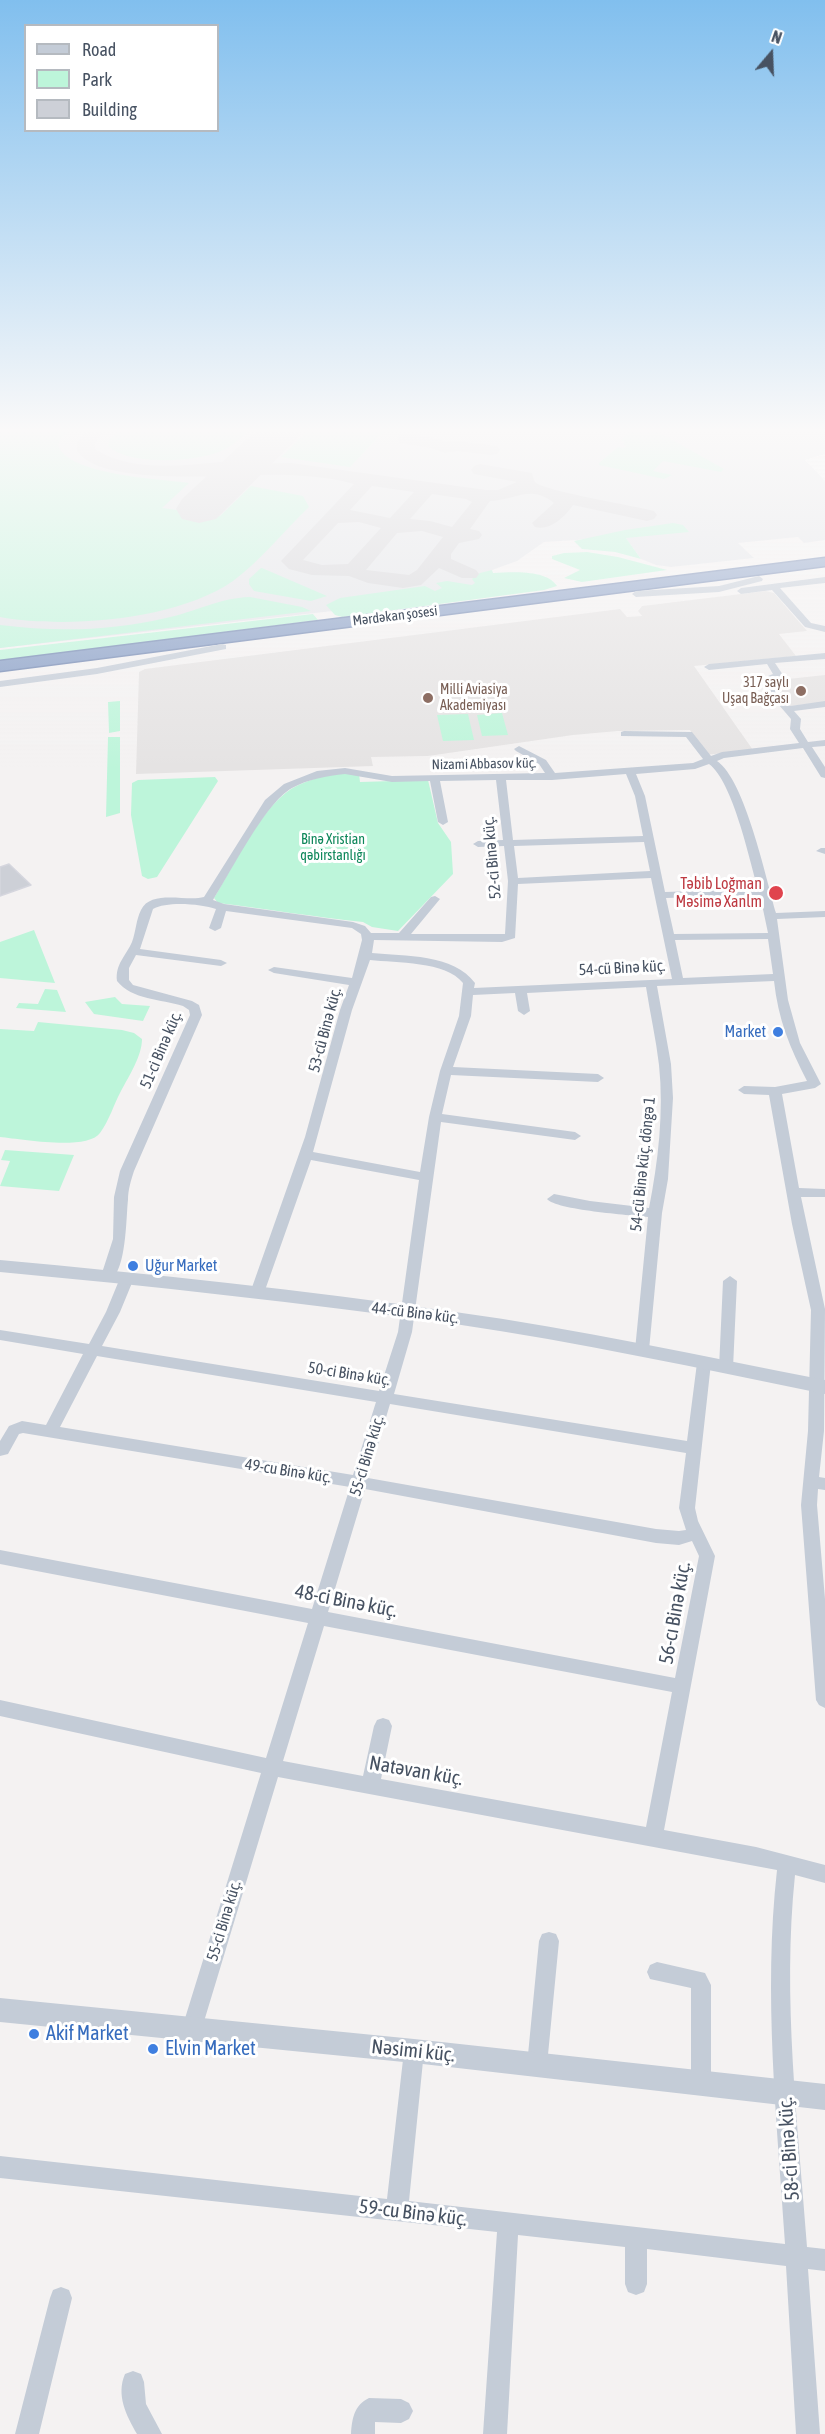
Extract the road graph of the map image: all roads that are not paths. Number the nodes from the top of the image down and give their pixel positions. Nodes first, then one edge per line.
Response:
1 (825, 562) edge
2 (825, 571) edge
3 (759, 579) junction
4 (825, 580) edge
5 (774, 587) junction
6 (719, 589) junction
7 (636, 594) junction
8 (825, 629) edge
9 (222, 647) junction
10 (825, 656) edge
11 (769, 662) junction
12 (0, 666) edge
13 (709, 668) dead end
14 (0, 675) edge
15 (0, 684) edge
16 (825, 704) edge
17 (787, 708) junction
18 (624, 734) dead end
19 (825, 743) edge
20 (806, 746) junction
21 (519, 749) dead end
22 (711, 760) junction
23 (630, 772) junction
24 (825, 775) edge
25 (552, 777) junction
26 (501, 778) junction
27 (435, 779) junction
28 (443, 822) dead end
29 (648, 839) junction
30 (508, 843) junction
31 (478, 844) dead end
32 (657, 874) junction
33 (513, 881) junction
34 (765, 892) junction
35 (662, 895) junction
36 (435, 900) dead end
37 (204, 901) junction
38 (222, 907) junction
39 (825, 914) edge
40 (771, 916) junction
41 (215, 928) dead end
42 (367, 936) junction
43 (402, 936) junction
44 (774, 936) junction
45 (670, 938) junction
46 (133, 951) junction
47 (364, 956) junction
48 (221, 963) dead end
49 (274, 970) dead end
50 (778, 977) junction
51 (355, 982) junction
52 (678, 982) junction
53 (651, 983) junction
54 (521, 991) junction
55 (469, 992) junction
56 (524, 1011) dead end
57 (446, 1071) junction
58 (598, 1078) dead end
59 (820, 1083) edge
60 (744, 1090) dead end
61 (775, 1091) junction
62 (435, 1117) junction
63 (575, 1136) dead end
64 (306, 1155) junction
65 (425, 1177) junction
66 (793, 1192) junction
67 (825, 1193) edge
68 (554, 1199) dead end
69 (655, 1214) junction
70 (0, 1266) edge
71 (108, 1276) junction
72 (127, 1278) junction
73 (730, 1281) dead end
74 (257, 1293) junction
75 (409, 1312) junction
76 (0, 1335) edge
77 (94, 1349) junction
78 (642, 1350) junction
79 (704, 1363) junction
80 (726, 1368) junction
81 (821, 1387) edge
82 (385, 1398) junction
83 (50, 1431) junction
84 (693, 1448) junction
85 (1, 1452) edge
86 (359, 1482) junction
87 (817, 1483) edge
88 (695, 1534) junction
89 (0, 1557) edge
90 (821, 1588) edge
91 (316, 1616) junction
92 (683, 1687) junction
93 (825, 1700) edge
94 (0, 1708) edge
95 (383, 1726) dead end
96 (270, 1767) junction
97 (370, 1786) junction
98 (653, 1838) junction
99 (787, 1863) junction
100 (825, 1874) edge
101 (549, 1941) dead end
102 (657, 1972) dead end
103 (0, 2010) edge
104 (192, 2028) junction
105 (414, 2051) junction
106 (537, 2065) junction
107 (701, 2082) junction
108 (785, 2092) junction
109 (825, 2097) edge
110 (0, 2167) edge
111 (396, 2210) junction
112 (508, 2224) junction
113 (636, 2237) junction
114 (797, 2257) junction
115 (825, 2260) edge
116 (636, 2284) dead end
117 (61, 2298) dead end
118 (133, 2382) dead end
119 (401, 2411) dead end
120 (27, 2434) edge
121 (150, 2434) edge
122 (363, 2434) edge
123 (495, 2434) edge
124 (808, 2434) edge

1 - 12 highway, Mərdəkan şosesi
2 - 3 highway, Mərdəkan şosesi
3 - 6 street
3 - 7 highway, Mərdəkan şosesi
4 - 5 street
5 - 6 street
5 - 8 street
6 - 7 street
7 - 9 highway, Mərdəkan şosesi
9 - 14 highway, Mərdəkan şosesi
9 - 15 street
10 - 11 street
11 - 13 street
11 - 17 street
16 - 17 street
17 - 20 street
18 - 22 street
19 - 20 street, Nizami Abbasov küç.
20 - 22 street, Nizami Abbasov küç.
20 - 24 street
21 - 25 street
22 - 23 street, Nizami Abbasov küç.
22 - 34 street
23 - 25 street, Nizami Abbasov küç.
23 - 29 street
25 - 26 street, Nizami Abbasov küç.
26 - 27 street, Nizami Abbasov küç.
26 - 30 street, 52-ci Binə küç.
27 - 28 street
27 - 37 street, Nizami Abbasov küç.
29 - 30 street
29 - 32 street
30 - 31 street
30 - 33 street, 52-ci Binə küç.
32 - 33 street
32 - 35 street
33 - 43 street, 52-ci Binə küç.
34 - 35 street
34 - 40 street
35 - 45 street
36 - 43 street
37 - 38 street
37 - 46 street, 51-ci Binə küç.
38 - 41 street
38 - 42 street
39 - 40 street
40 - 44 street
42 - 43 street, 52-ci Binə küç.
42 - 47 street, 53-cü Binə küç.
44 - 45 street
44 - 50 street
45 - 52 street
46 - 48 street
46 - 71 street, 51-ci Binə küç.
47 - 51 street, 53-cü Binə küç.
47 - 55 street
49 - 51 street
50 - 52 street, 54-cü Binə küç.
50 - 59 street
51 - 64 street, 53-cü Binə küç.
52 - 53 street, 54-cü Binə küç.
53 - 54 street, 54-cü Binə küç.
53 - 69 street, 54-cü Binə küç. döngə 1
54 - 55 street, 54-cü Binə küç.
54 - 56 street
55 - 57 street, 55-ci Binə küç.
57 - 58 street
57 - 62 street, 55-ci Binə küç.
59 - 61 street
60 - 61 street
61 - 66 street
62 - 63 street
62 - 65 street, 55-ci Binə küç.
64 - 65 street
64 - 74 street, 53-cü Binə küç.
65 - 75 street, 55-ci Binə küç.
66 - 67 street
66 - 81 street
68 - 69 street
69 - 78 street, 54-cü Binə küç. döngə 1
70 - 71 street, 44-cü Binə küç.
71 - 72 street, 44-cü Binə küç.
72 - 74 street, 44-cü Binə küç.
72 - 77 street
73 - 80 street
74 - 75 street, 44-cü Binə küç.
75 - 78 street, 44-cü Binə küç.
75 - 82 street, 55-ci Binə küç.
76 - 77 street, 50-ci Binə küç.
77 - 82 street, 50-ci Binə küç.
77 - 83 street
78 - 79 street, 44-cü Binə küç.
79 - 80 street, 44-cü Binə küç.
79 - 84 street, 56-cı Binə küç.
80 - 81 street, 44-cü Binə küç.
81 - 87 street
82 - 84 street, 50-ci Binə küç.
82 - 86 street, 55-ci Binə küç.
83 - 85 street, 49-cu Binə küç.
83 - 86 street, 49-cu Binə küç.
84 - 88 street, 56-cı Binə küç.
86 - 88 street, 49-cu Binə küç.
86 - 91 street, 55-ci Binə küç.
87 - 90 street
88 - 92 street, 56-cı Binə küç.
89 - 91 street, 48-ci Binə küç.
90 - 93 street
91 - 92 street, 48-ci Binə küç.
91 - 96 street, 55-ci Binə küç.
92 - 98 street, 56-cı Binə küç.
94 - 96 street, Natəvan küç.
95 - 97 street
96 - 97 street, Natəvan küç.
96 - 104 street, 55-ci Binə küç.
97 - 98 street, Natəvan küç.
98 - 99 street, Natəvan küç.
99 - 100 street, Natəvan küç.
99 - 108 street, 58-ci Binə küç.
101 - 106 street
102 - 107 street
103 - 104 street, Nəsimi küç.
104 - 105 street, Nəsimi küç.
105 - 106 street, Nəsimi küç.
105 - 111 street
106 - 107 street, Nəsimi küç.
107 - 108 street, Nəsimi küç.
108 - 109 street, Nəsimi küç.
108 - 114 street, 58-ci Binə küç.
110 - 111 street, 59-cu Binə küç.
111 - 112 street, 59-cu Binə küç.
112 - 113 street, 59-cu Binə küç.
112 - 123 street
113 - 114 street, 59-cu Binə küç.
113 - 116 street
114 - 115 street, 59-cu Binə küç.
114 - 124 street, 58-ci Binə küç.
117 - 120 street
118 - 121 street
119 - 122 street

